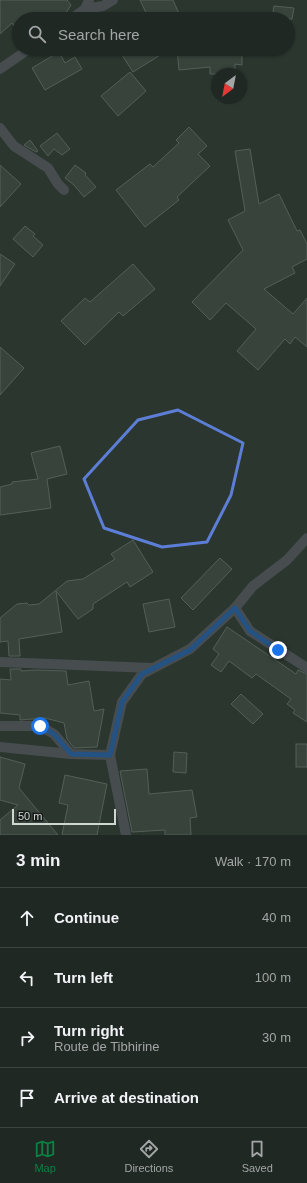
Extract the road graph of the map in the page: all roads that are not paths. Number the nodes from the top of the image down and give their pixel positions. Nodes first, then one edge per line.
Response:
1 (90, 0) edge
2 (113, 0) edge
3 (84, 9) junction
4 (80, 12) edge
5 (19, 56) edge
6 (0, 69) edge
7 (0, 128) edge
8 (64, 190) dead end
9 (307, 538) edge
10 (235, 608) junction
11 (0, 662) edge
12 (154, 668) junction
13 (307, 668) edge
14 (0, 726) edge
15 (0, 747) edge
16 (71, 754) junction
17 (110, 755) junction
18 (126, 835) edge

1 - 3 street
2 - 3 street
3 - 4 street
5 - 6 street
7 - 8 street
9 - 10 street
10 - 12 street
10 - 13 street
11 - 12 street
12 - 17 street
14 - 16 street
15 - 16 street
16 - 17 street
17 - 18 street

